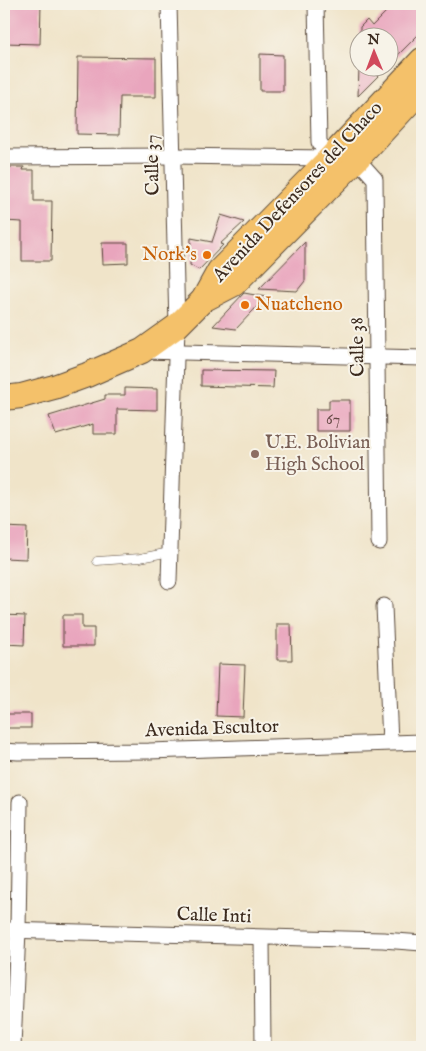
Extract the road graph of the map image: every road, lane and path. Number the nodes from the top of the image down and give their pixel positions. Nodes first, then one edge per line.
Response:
1 (169, 4) edge
2 (316, 4) edge
3 (422, 60) edge
4 (422, 89) edge
5 (172, 156) junction
6 (4, 158) edge
7 (330, 158) junction
8 (357, 159) junction
9 (203, 300) junction
10 (177, 326) junction
11 (142, 351) junction
12 (176, 351) junction
13 (378, 357) junction
14 (422, 358) edge
15 (4, 398) edge
16 (379, 542) dead end
17 (170, 552) junction
18 (97, 561) dead end
19 (169, 581) dead end
20 (384, 606) dead end
21 (390, 742) junction
22 (422, 742) edge
23 (4, 751) edge
24 (20, 802) dead end
25 (11, 930) edge
26 (262, 938) junction
27 (422, 943) edge
28 (12, 1047) edge
29 (263, 1047) edge

1 - 5 street, Calle 37
2 - 7 street
3 - 7 main road, Avenida Defensores del Chaco
4 - 8 main road, Avenida Defensores del Chaco
5 - 6 street
5 - 7 street
5 - 10 street, Calle 37
7 - 8 street
7 - 9 main road, Avenida Defensores del Chaco
8 - 9 main road, Avenida Defensores del Chaco
8 - 13 street, Calle 38
9 - 10 main road
10 - 11 main road
10 - 12 street, Calle 37
11 - 12 street
11 - 15 main road
12 - 13 street
12 - 17 street
13 - 14 street
13 - 16 street, Calle 38
17 - 18 lane
17 - 19 street
20 - 21 street
21 - 22 street, Avenida Escultor
21 - 23 street, Avenida Escultor
24 - 25 street
25 - 26 street, Calle Inti
25 - 28 street
26 - 27 street, Calle Inti
26 - 29 street

